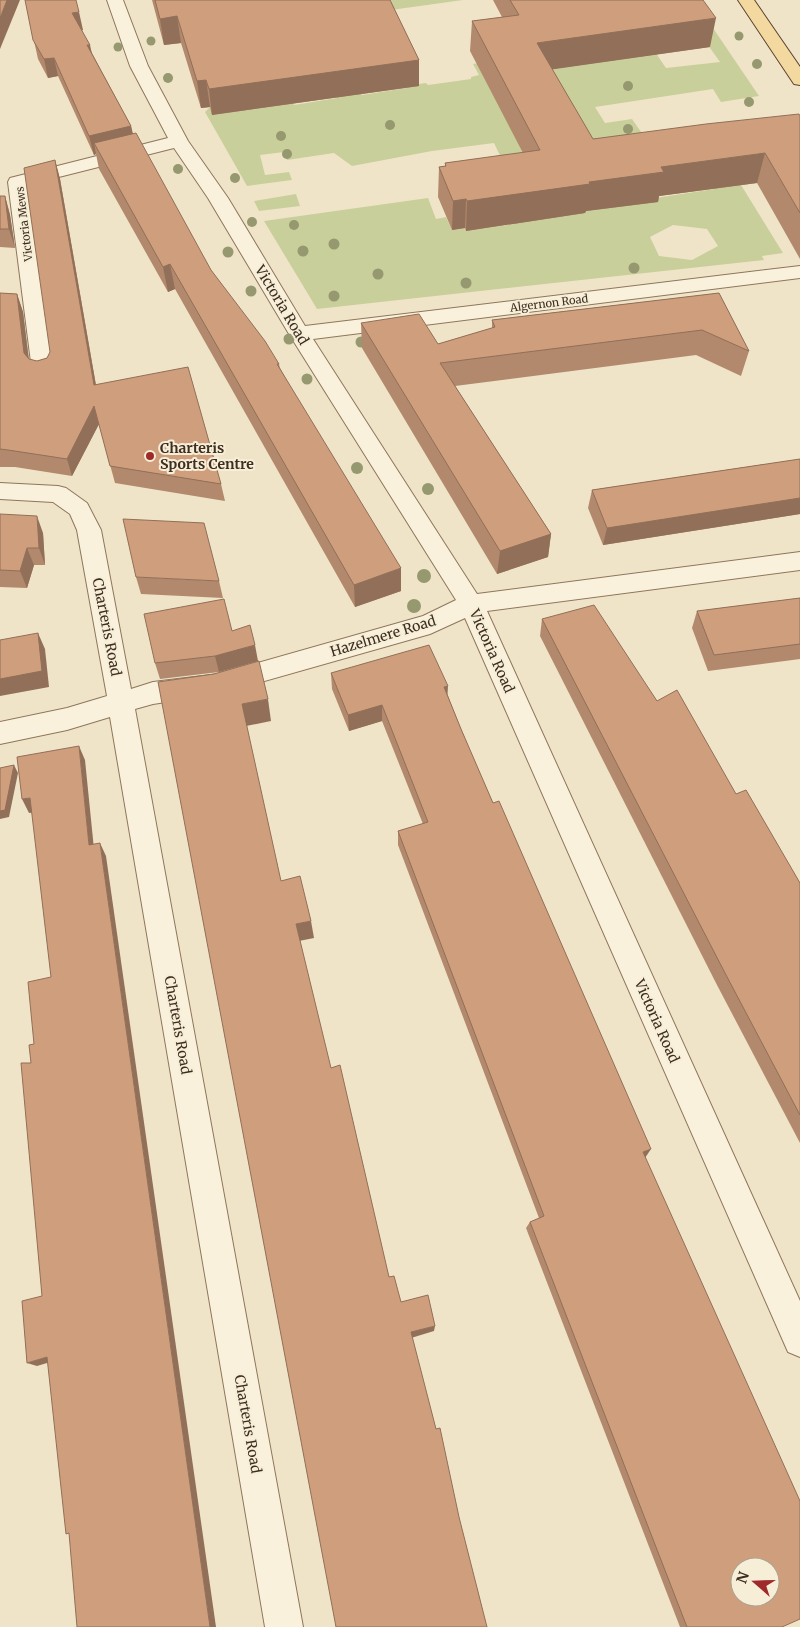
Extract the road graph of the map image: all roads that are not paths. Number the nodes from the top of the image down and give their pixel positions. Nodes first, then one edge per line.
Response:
1 (115, 0) edge
2 (746, 0) edge
3 (800, 80) edge
4 (179, 141) junction
5 (800, 272) edge
6 (299, 334) junction
7 (43, 370) edge
8 (0, 491) edge
9 (800, 561) edge
10 (471, 604) junction
11 (121, 703) junction
12 (0, 733) edge
13 (800, 1340) edge
14 (284, 1627) edge

1 - 4 street, Victoria Road
2 - 3 main road
4 - 6 street, Victoria Road
4 - 7 street, Victoria Mews
5 - 6 street, Algernon Road
6 - 10 street, Victoria Road
8 - 11 street, Charteris Road
9 - 10 street, Hazelmere Road
10 - 11 street, Hazelmere Road
10 - 13 street, Victoria Road
11 - 12 street, Hazelmere Road
11 - 14 street, Charteris Road

